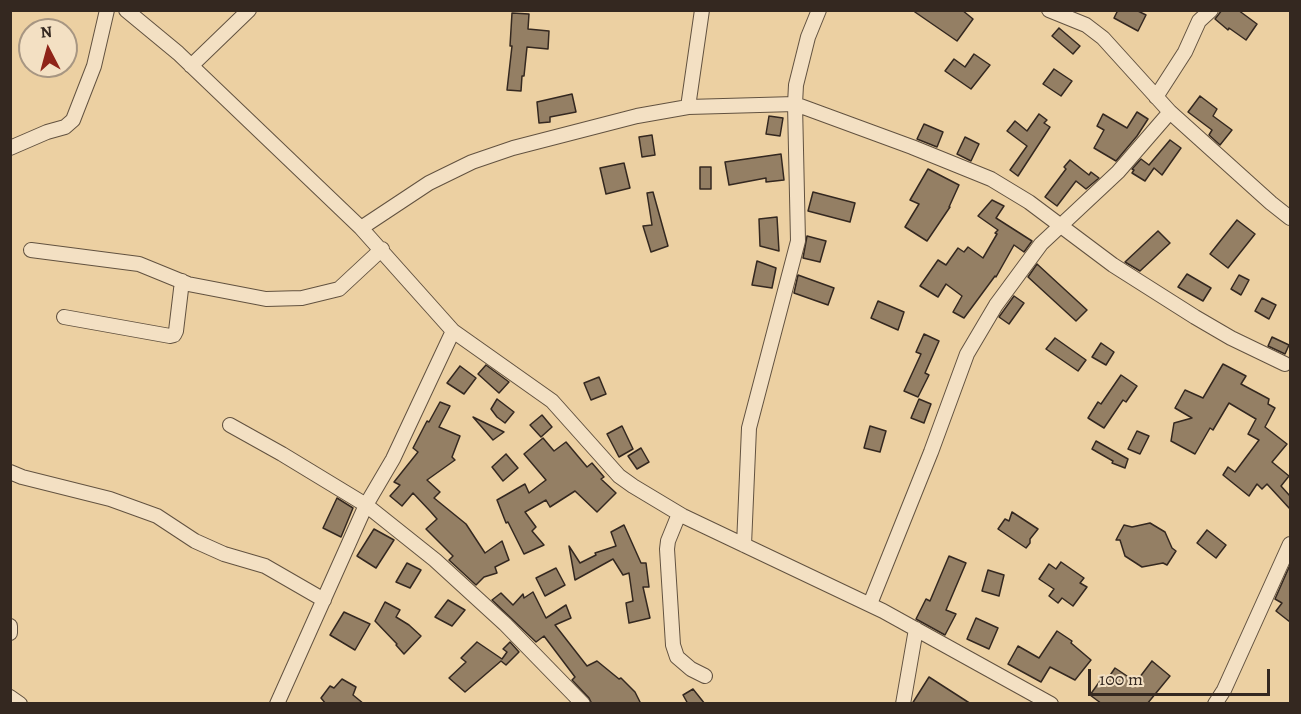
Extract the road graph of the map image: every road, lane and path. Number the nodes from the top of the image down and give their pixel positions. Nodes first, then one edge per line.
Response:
1 (107, 10) edge
2 (126, 10) edge
3 (249, 10) edge
4 (702, 10) edge
5 (819, 10) edge
6 (1049, 10) edge
7 (1210, 10) edge
8 (191, 66) junction
9 (1156, 98) junction
10 (795, 104) junction
11 (688, 107) junction
12 (1170, 112) junction
13 (10, 148) edge
14 (1290, 218) edge
15 (1060, 225) junction
16 (361, 228) junction
17 (382, 249) junction
18 (31, 250) dead end
19 (182, 281) junction
20 (64, 317) dead end
21 (453, 331) junction
22 (1285, 364) dead end
23 (230, 425) dead end
24 (10, 472) edge
25 (366, 505) junction
26 (680, 514) junction
27 (1290, 544) edge
28 (744, 545) junction
29 (324, 600) junction
30 (870, 604) junction
31 (10, 626) edge
32 (916, 629) junction
33 (10, 633) edge
34 (705, 676) dead end
35 (10, 697) edge
36 (20, 704) edge
37 (277, 704) edge
38 (583, 704) edge
39 (903, 704) edge
40 (1051, 704) edge
41 (1215, 704) edge

1 - 13 street
2 - 8 street
3 - 8 street
4 - 11 street
5 - 10 street
6 - 9 street
7 - 9 street
8 - 16 street
9 - 12 street
10 - 11 street
10 - 15 street
10 - 28 street
11 - 16 street
12 - 14 street
12 - 15 street
15 - 22 street
15 - 30 street
16 - 17 street
17 - 19 street
17 - 21 street
18 - 19 street
19 - 20 street
21 - 25 street
21 - 26 street
23 - 25 street
24 - 29 street
25 - 29 street
25 - 38 street
26 - 28 street
26 - 34 street
27 - 41 street
28 - 30 street
29 - 37 street
30 - 32 street
31 - 33 street
32 - 39 street
32 - 40 street
35 - 36 street

